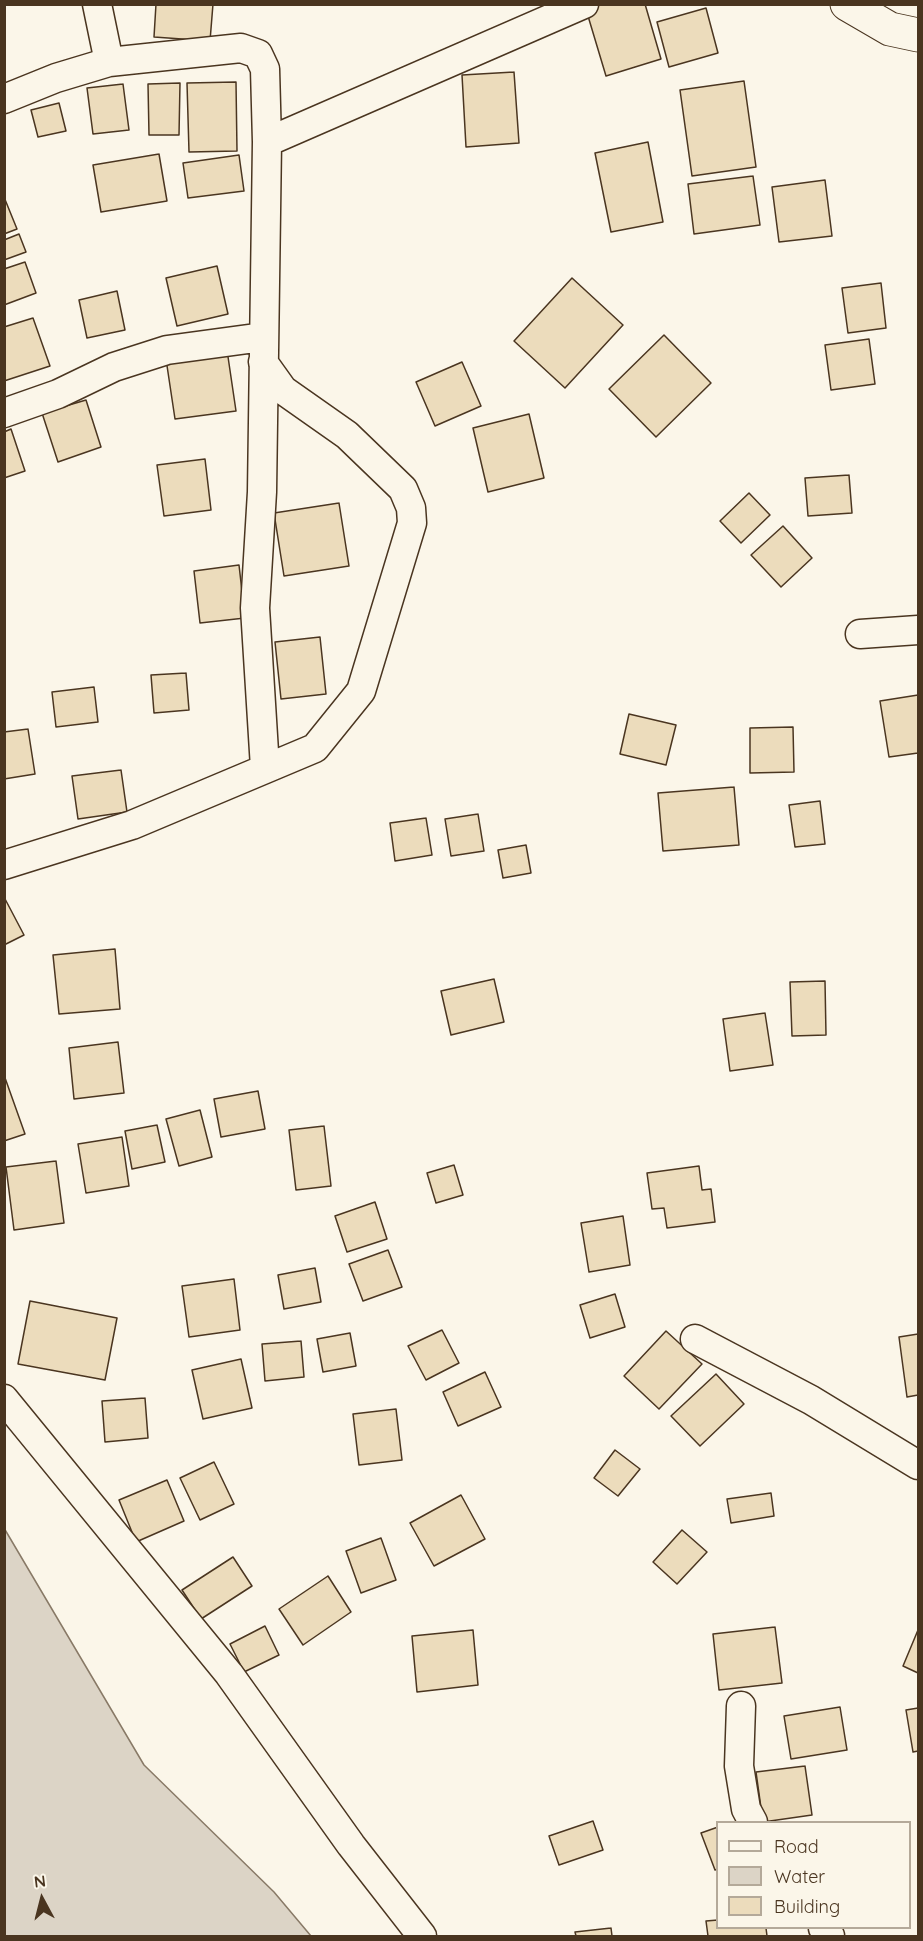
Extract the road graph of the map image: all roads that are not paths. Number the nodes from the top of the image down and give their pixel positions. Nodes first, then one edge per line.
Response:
1 (97, 4) edge
2 (584, 4) edge
3 (847, 4) edge
4 (918, 35) edge
5 (109, 63) junction
6 (4, 99) edge
7 (267, 142) junction
8 (263, 350) junction
9 (4, 413) edge
10 (918, 630) edge
11 (860, 634) dead end
12 (265, 768) junction
13 (4, 865) edge
14 (695, 1339) dead end
15 (4, 1399) edge
16 (918, 1465) edge
17 (741, 1706) dead end
18 (752, 1821) edge
19 (422, 1936) edge

1 - 5 street
2 - 7 street
3 - 4 main road
5 - 6 street
5 - 7 street
7 - 8 street
8 - 9 street
8 - 12 street
8 - 12 street
10 - 11 street
12 - 13 street
14 - 16 street
15 - 19 street
17 - 18 street

